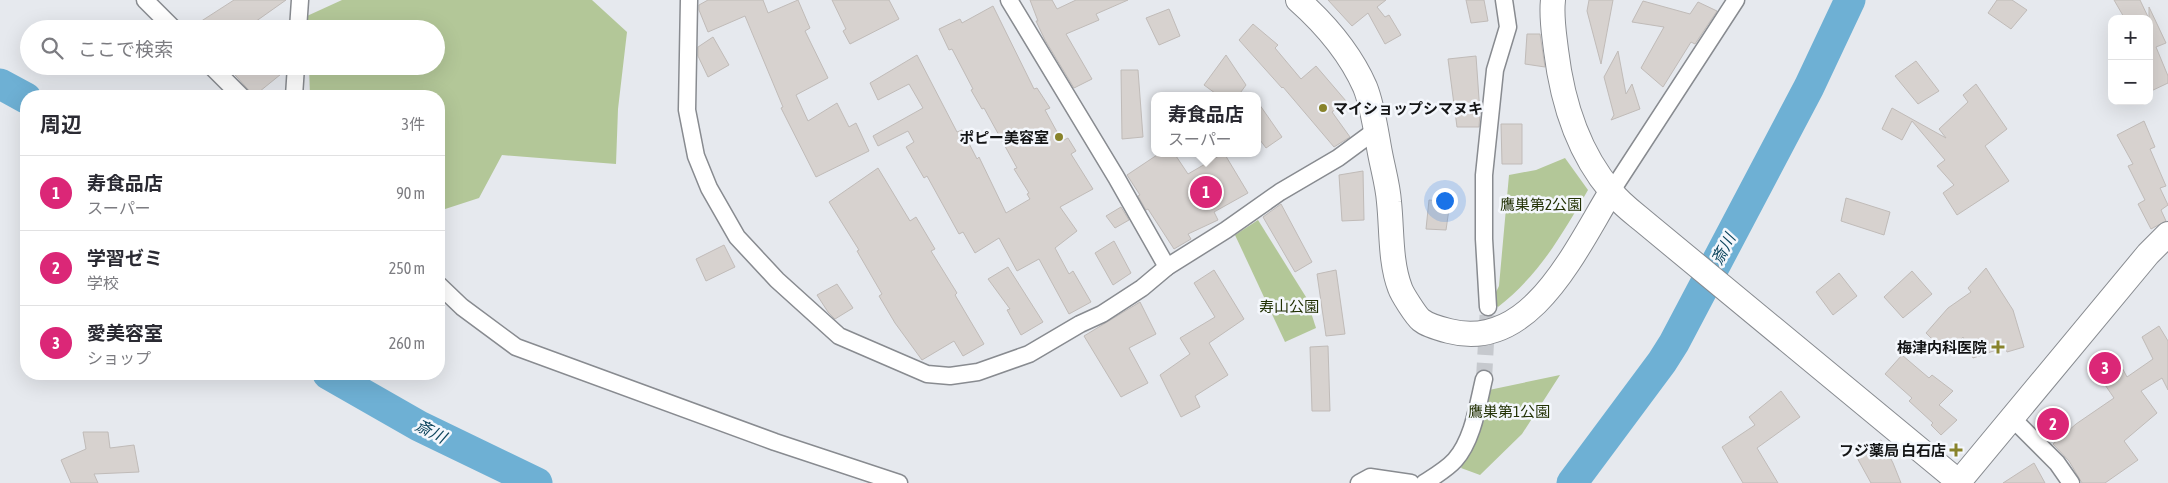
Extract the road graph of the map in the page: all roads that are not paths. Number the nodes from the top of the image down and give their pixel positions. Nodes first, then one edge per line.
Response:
1 (145, 0) edge
2 (300, 0) edge
3 (689, 0) edge
4 (1009, 0) edge
5 (1298, 0) edge
6 (1504, 0) edge
7 (1553, 0) edge
8 (1736, 0) edge
9 (165, 20) edge
10 (299, 20) edge
11 (220, 75) edge
12 (295, 75) edge
13 (235, 90) edge
14 (294, 90) edge
15 (1376, 130) junction
16 (1611, 192) junction
17 (2168, 234) edge
18 (1167, 267) junction
19 (445, 291) edge
20 (1488, 307) tunnel mouth
21 (1484, 379) tunnel mouth
22 (2011, 417) junction
23 (1959, 482) edge
24 (899, 483) edge
25 (1359, 483) edge
26 (1411, 483) edge
27 (1424, 483) edge
28 (2071, 483) edge

1 - 9 street
2 - 10 street
3 - 18 street
4 - 18 street
5 - 15 street
6 - 20 street
7 - 16 street
8 - 16 street
11 - 13 street
12 - 14 street
15 - 16 street
15 - 18 street
16 - 23 street
17 - 22 street
19 - 24 street
21 - 27 street
22 - 23 street
22 - 28 street
25 - 26 street

